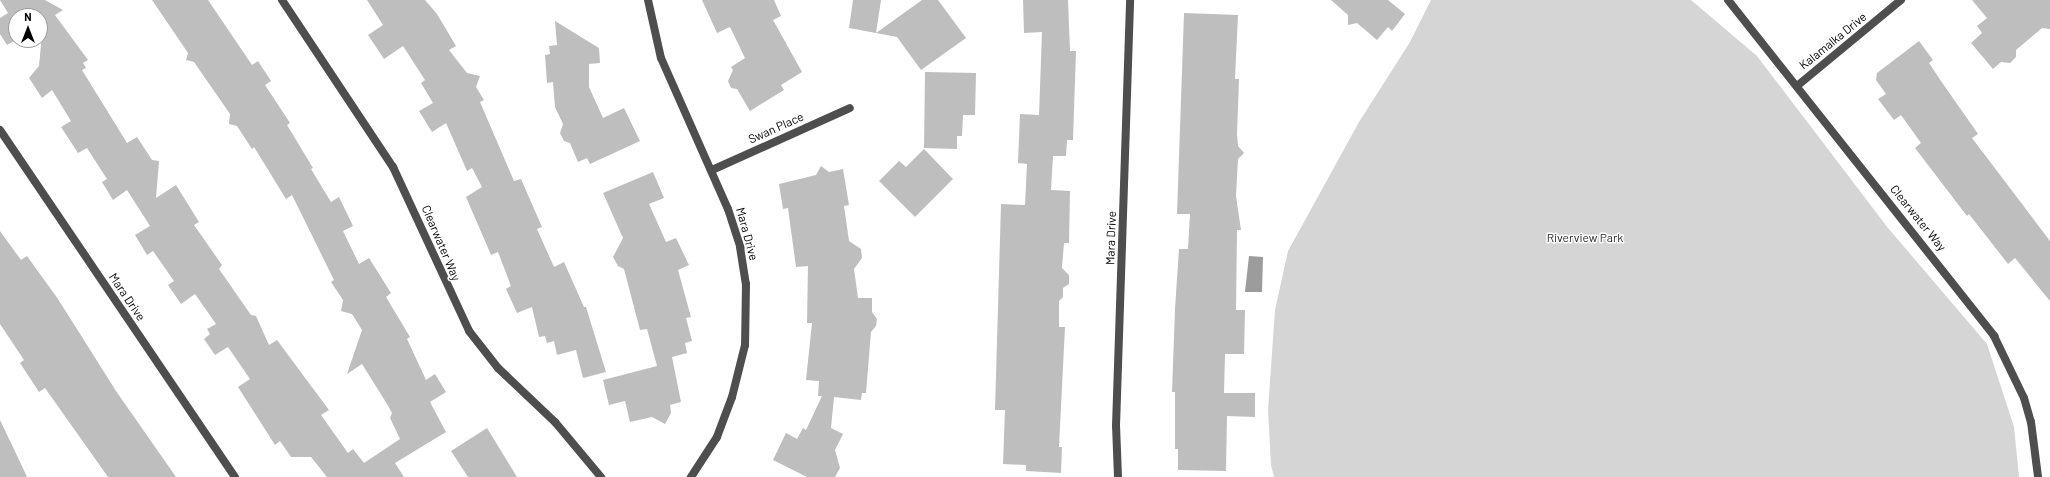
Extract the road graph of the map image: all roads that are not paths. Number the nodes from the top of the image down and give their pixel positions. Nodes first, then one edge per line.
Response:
1 (282, 0) edge
2 (648, 0) edge
3 (1130, 0) edge
4 (1728, 0) edge
5 (1901, 0) edge
6 (1797, 86) junction
7 (850, 108) dead end
8 (0, 130) edge
9 (712, 170) junction
10 (235, 477) edge
11 (601, 477) edge
12 (691, 477) edge
13 (1118, 477) edge
14 (2038, 477) edge

1 - 11 street, Clearwater Way
2 - 9 street, Mara Drive
3 - 13 street, Mara Drive
4 - 6 street, Clearwater Way
5 - 6 street, Kalamalka Drive
6 - 14 street, Clearwater Way
7 - 9 street, Swan Place
8 - 10 street, Mara Drive
9 - 12 street, Mara Drive

